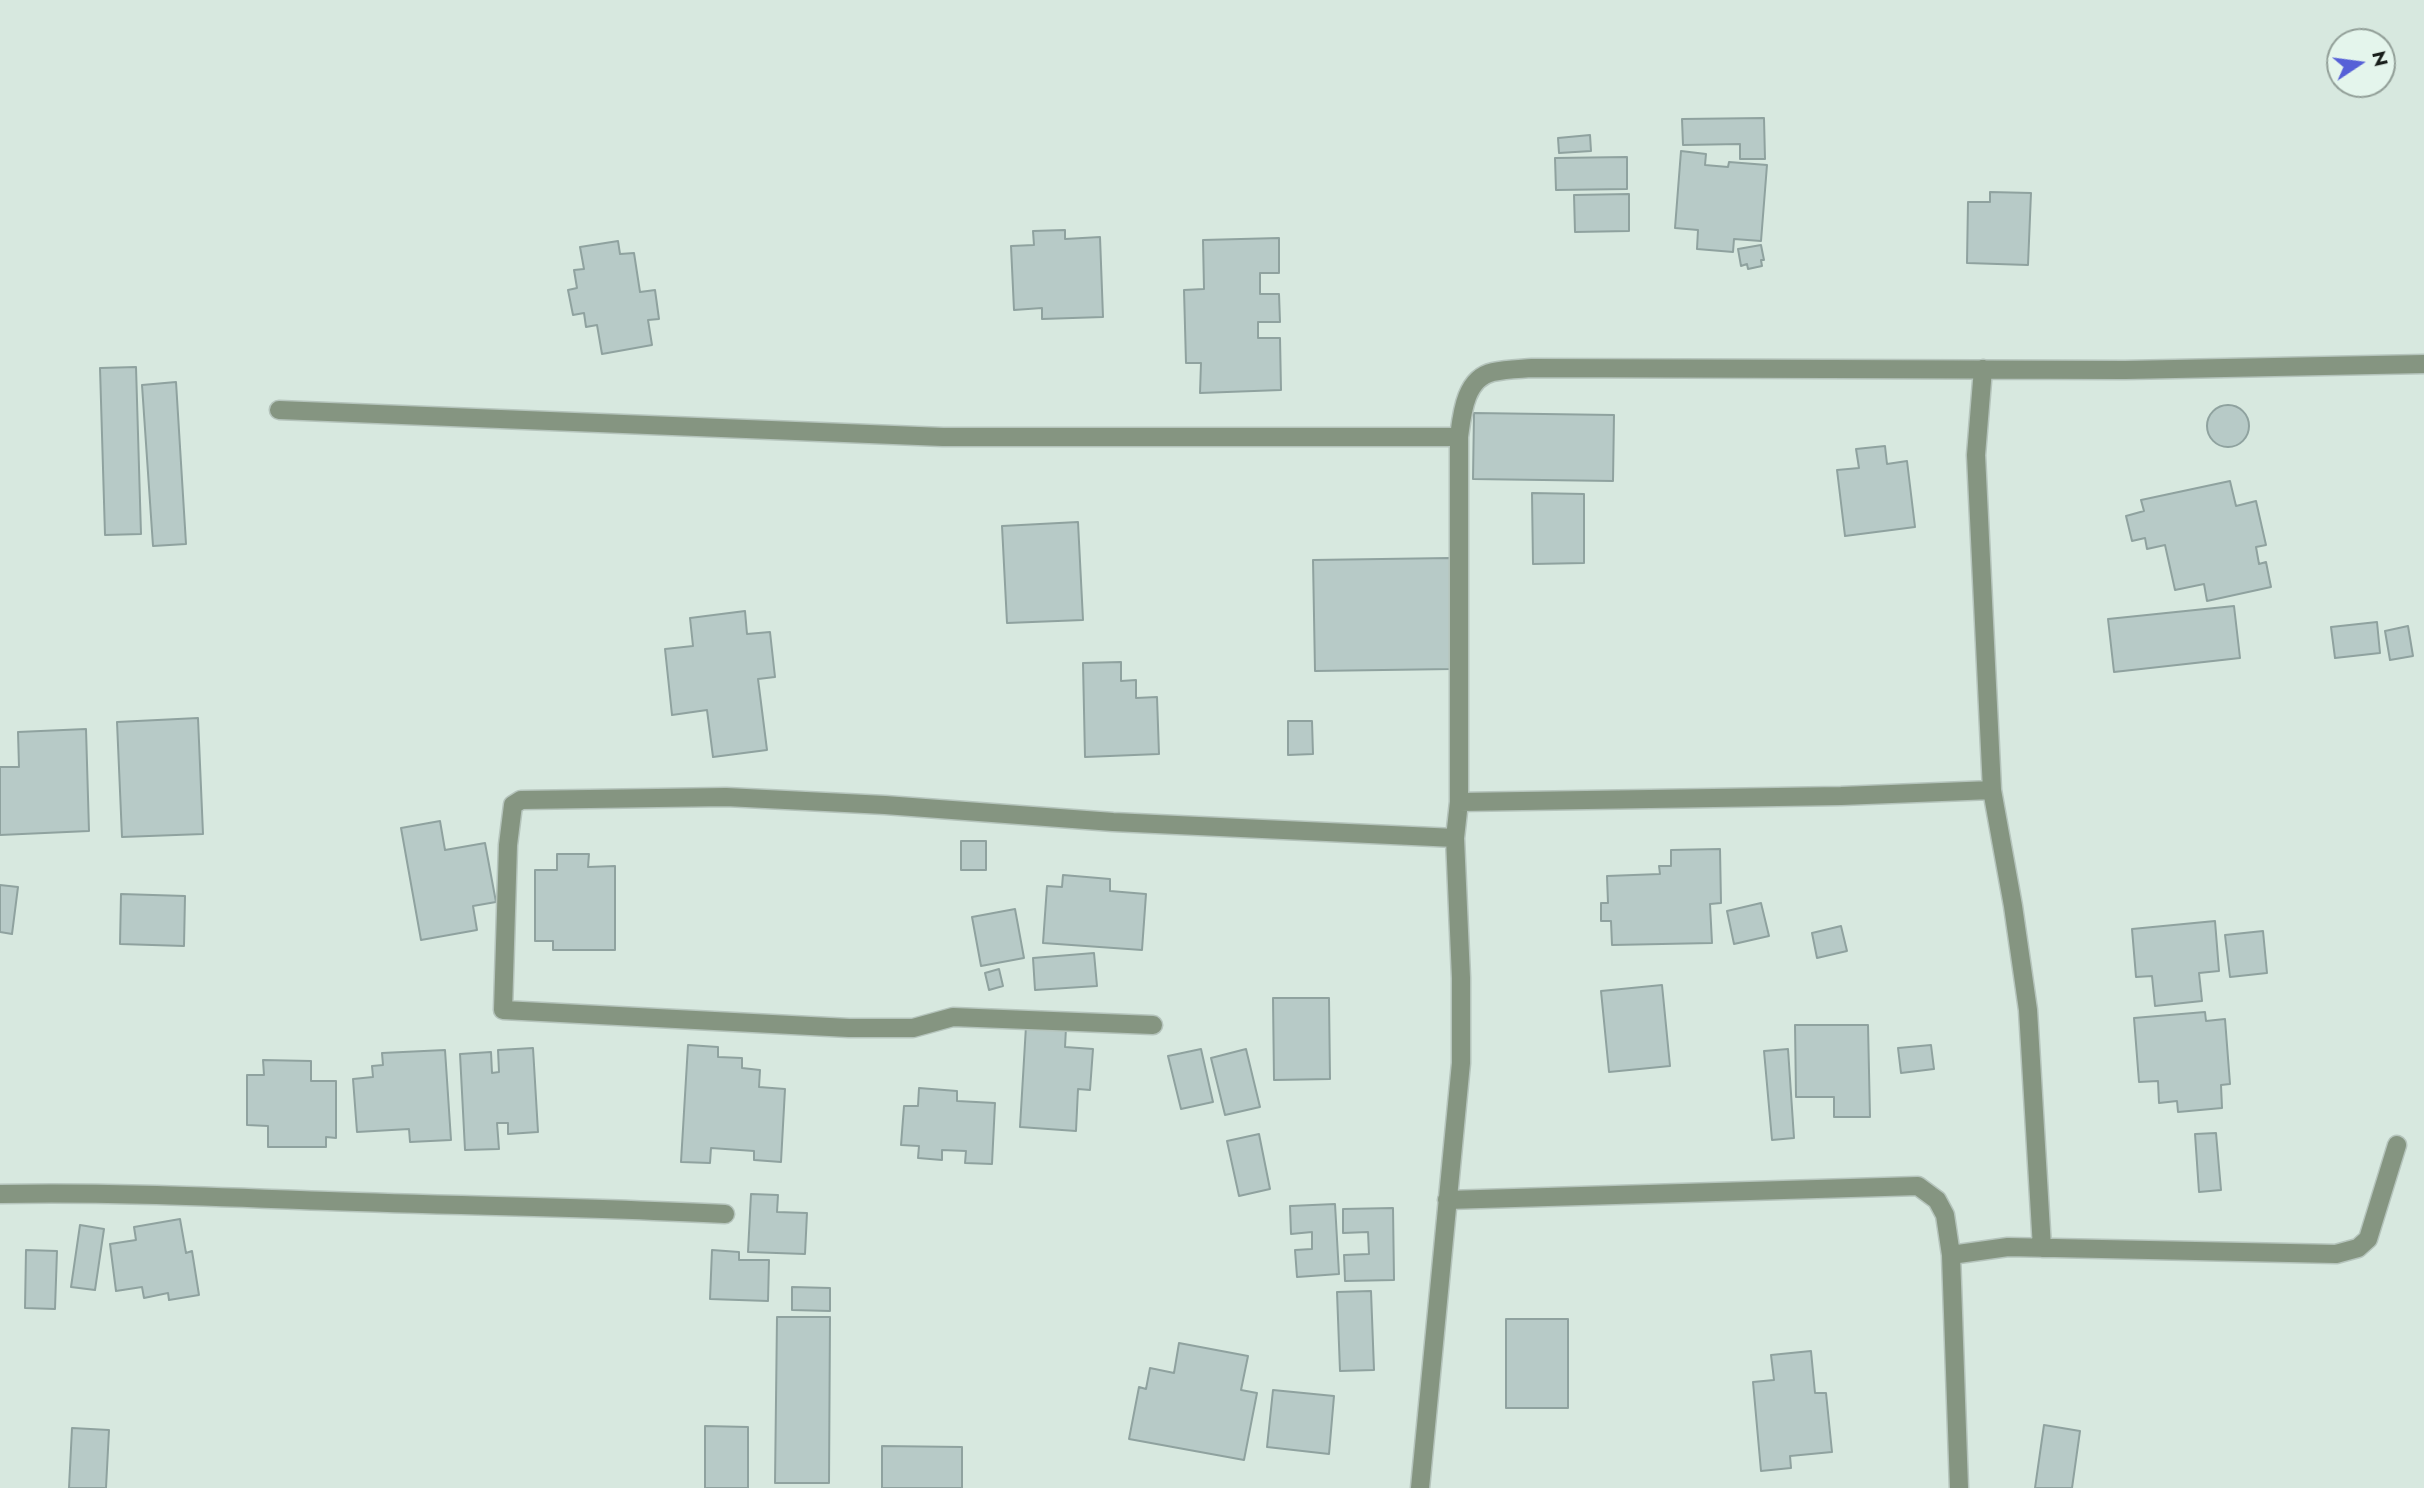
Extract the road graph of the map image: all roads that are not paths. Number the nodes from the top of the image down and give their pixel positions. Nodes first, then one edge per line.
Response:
1 (2424, 364) edge
2 (1983, 369) junction
3 (279, 410) dead end
4 (1459, 437) junction
5 (1992, 790) junction
6 (1459, 802) junction
7 (1455, 838) junction
8 (1153, 1026) dead end
9 (2397, 1145) dead end
10 (0, 1194) edge
11 (1447, 1200) junction
12 (725, 1214) dead end
13 (2042, 1248) junction
14 (1951, 1255) junction
15 (1420, 1488) edge
16 (1959, 1488) edge

1 - 2 street
2 - 4 street
2 - 5 street
3 - 4 street
4 - 6 street
5 - 6 street
5 - 13 street
6 - 7 street
7 - 8 street
7 - 11 street
9 - 13 street
10 - 12 street
11 - 14 street
11 - 15 street
13 - 14 street
14 - 16 street

